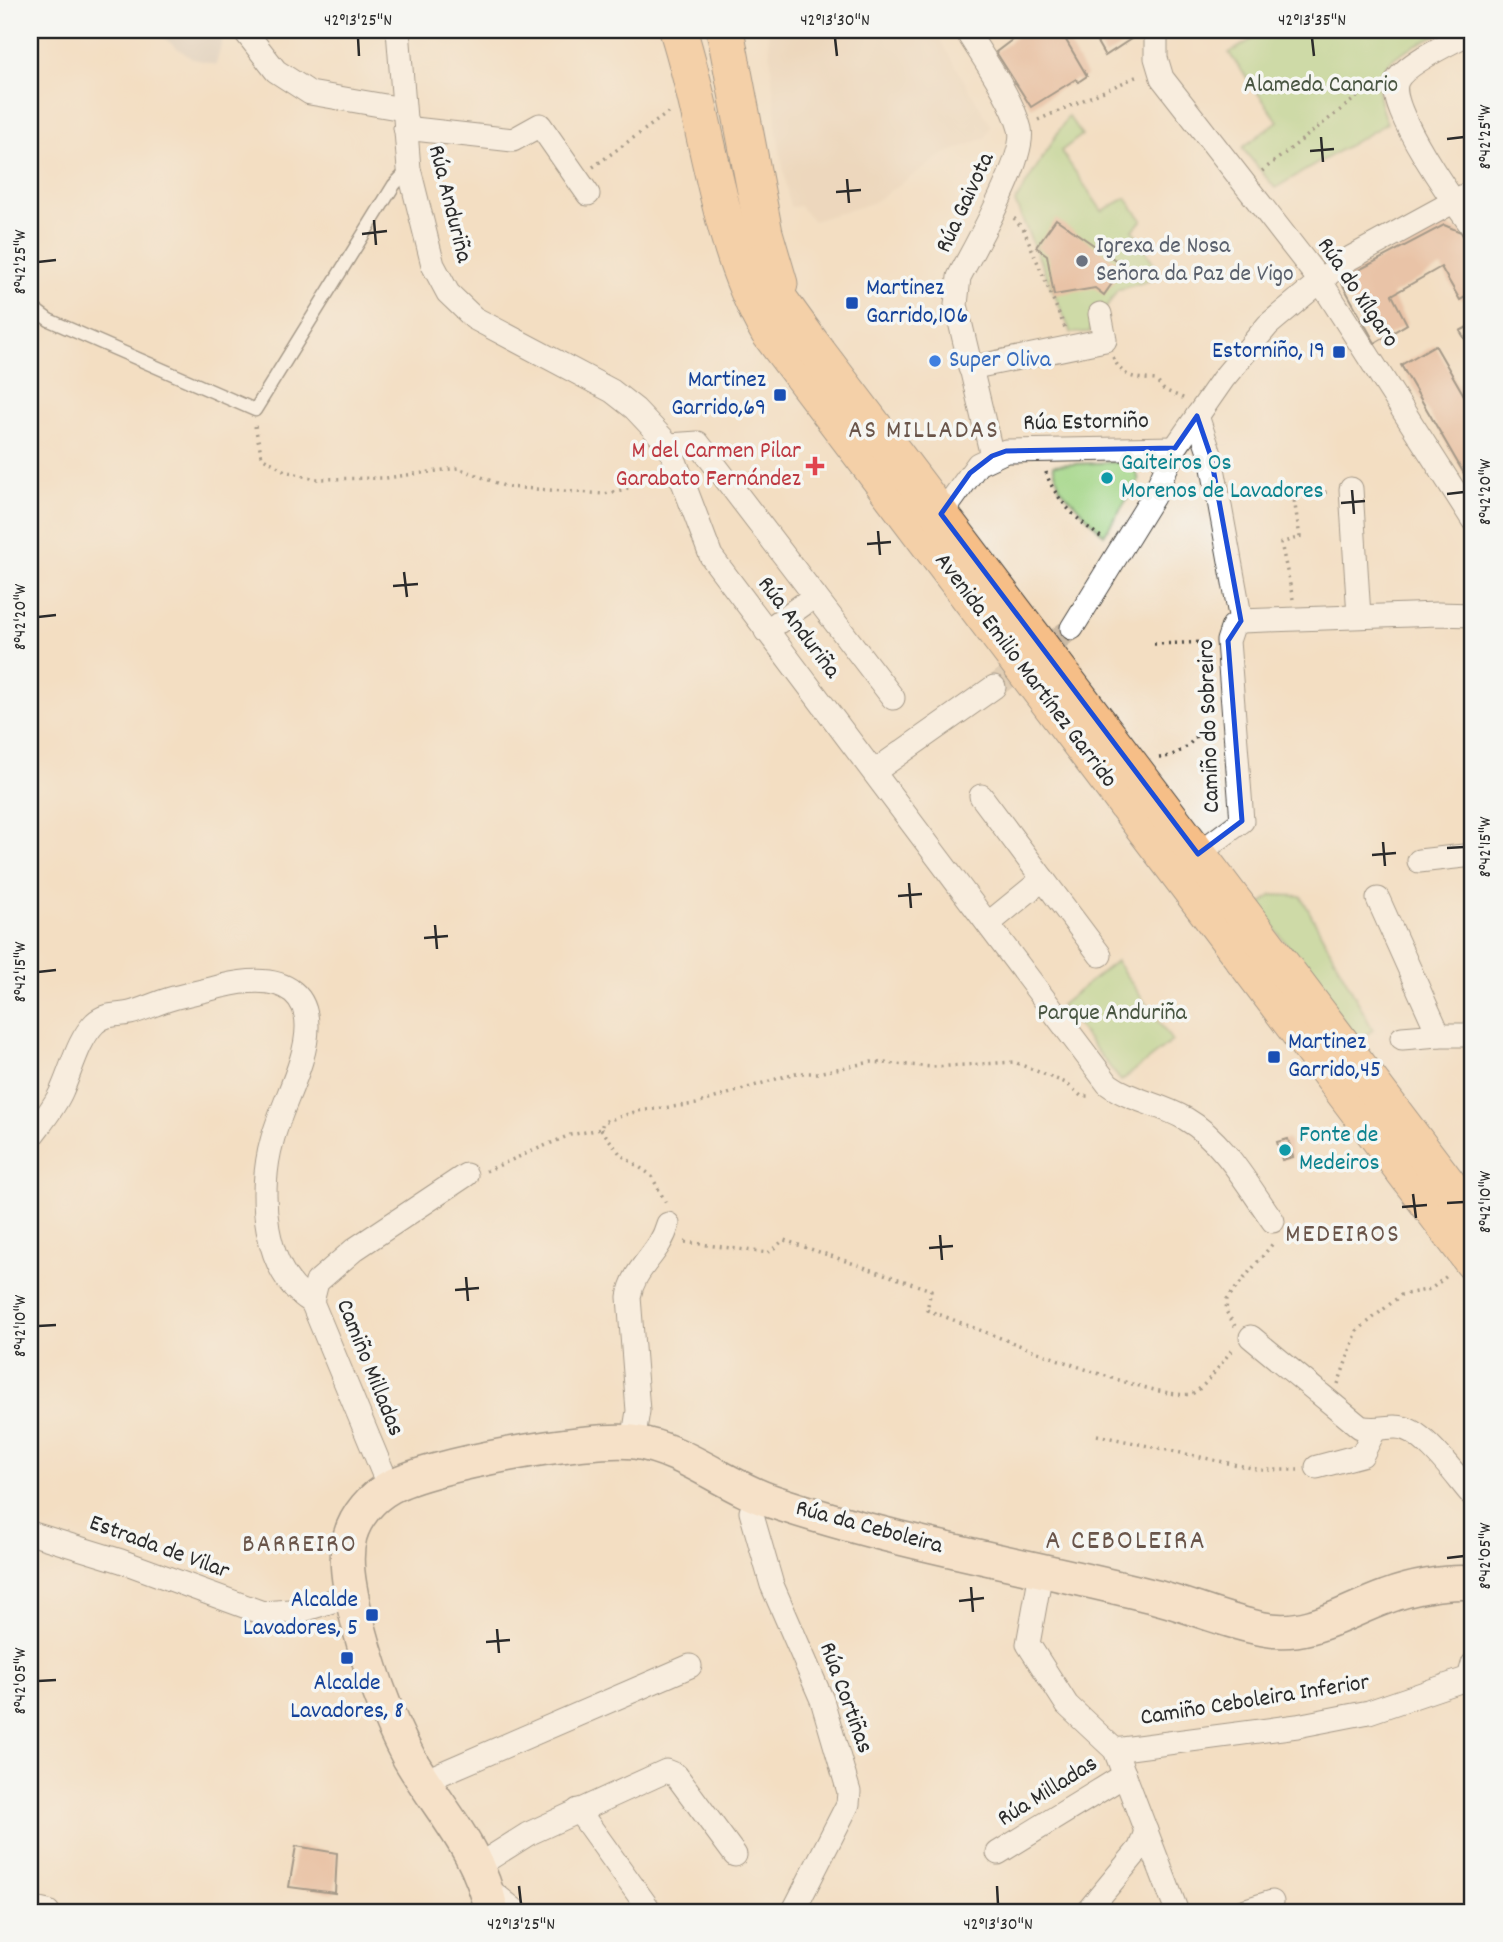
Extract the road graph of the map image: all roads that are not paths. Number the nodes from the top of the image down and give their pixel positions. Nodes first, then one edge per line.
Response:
1 (244, 30) edge
2 (398, 30) edge
3 (678, 30) edge
4 (703, 30) edge
5 (725, 30) edge
6 (966, 30) edge
7 (1156, 30) edge
8 (1473, 31) edge
9 (404, 119) junction
10 (409, 169) junction
11 (582, 187) road end
12 (1463, 196) edge
13 (1473, 228) edge
14 (1321, 282) junction
15 (30, 306) edge
16 (1100, 314) dead end
17 (796, 324) junction
18 (970, 368) junction
19 (1199, 412) junction
20 (669, 445) junction
21 (1175, 448) junction
22 (992, 456) junction
23 (1344, 490) road end
24 (1473, 520) edge
25 (934, 527) junction
26 (815, 596) junction
27 (1473, 615) edge
28 (1360, 616) junction
29 (1241, 621) junction
30 (1072, 628) tunnel mouth
31 (766, 631) junction
32 (994, 687) tunnel mouth
33 (893, 698) dead end
34 (875, 771) junction
35 (981, 796) dead end
36 (1198, 854) junction
37 (1473, 855) edge
38 (1419, 861) dead end
39 (1043, 880) junction
40 (1378, 899) dead end
41 (988, 924) junction
42 (1100, 955) dead end
43 (1439, 1035) junction
44 (1473, 1035) edge
45 (1402, 1038) dead end
46 (30, 1138) edge
47 (466, 1175) road end
48 (1473, 1218) edge
49 (1275, 1230) road end
50 (665, 1234) road end
51 (1461, 1268) edge
52 (312, 1302) junction
53 (1248, 1335) road end
54 (1374, 1431) junction
55 (633, 1442) junction
56 (1317, 1467) road end
57 (389, 1487) junction
58 (757, 1496) junction
59 (1473, 1496) edge
60 (30, 1533) edge
61 (1041, 1573) junction
62 (1473, 1583) edge
63 (352, 1595) junction
64 (1473, 1664) edge
65 (690, 1666) dead end
66 (1115, 1750) junction
67 (1125, 1775) junction
68 (424, 1781) junction
69 (578, 1810) junction
70 (1146, 1831) junction
71 (998, 1853) dead end
72 (735, 1855) dead end
73 (486, 1888) edge
74 (1272, 1902) dead end
75 (30, 1908) edge
76 (48, 1912) edge
77 (517, 1912) edge
78 (651, 1912) edge
79 (793, 1912) edge
80 (1087, 1912) edge
81 (1177, 1912) edge
82 (1240, 1912) edge

1 - 9 street
2 - 9 street, Rúa Anduriña
3 - 25 main road, Avenida Emilio Martínez Garrido
4 - 17 main road
5 - 17 main road
6 - 18 street, Rúa Gaivota
7 - 14 street, Rúa do Xílgaro
8 - 12 street
9 - 10 street, Rúa Anduriña
9 - 11 street
10 - 15 lane
10 - 20 street, Rúa Anduriña
12 - 13 street
12 - 14 street, Rúa Estorniño
14 - 19 street, Rúa Estorniño
14 - 24 street, Rúa do Xílgaro
16 - 18 street
17 - 25 main road, Avenida Emilio Martínez Garrido
18 - 22 street, Rúa Gaivota
19 - 21 street, Rúa Estorniño
19 - 29 street, Camiño do Sobreiro
20 - 26 street
20 - 31 street, Rúa Anduriña
21 - 22 street, Rúa Estorniño
21 - 30 street, Rúa Estorniño
22 - 25 street, Rúa Estorniño
23 - 28 street
25 - 36 main road, Avenida Emilio Martínez Garrido
25 - 51 main road, Avenida Emilio Martínez Garrido
26 - 31 street
26 - 33 street
27 - 28 street, Camiño do Sobreiro
28 - 29 street, Camiño do Sobreiro
29 - 36 street, Camiño do Sobreiro
31 - 34 street, Rúa Anduriña
32 - 34 street
34 - 41 street, Rúa Anduriña
35 - 39 street
36 - 48 main road, Avenida Emilio Martínez Garrido
37 - 38 street
39 - 41 street
39 - 42 street
40 - 43 street
41 - 49 street, Rúa Anduriña
43 - 44 street
43 - 45 street
46 - 52 street
47 - 52 street, Camiño Milladas
50 - 55 street
52 - 57 street, Camiño Milladas
53 - 54 street
54 - 56 street
54 - 59 street
55 - 57 street, Rúa da Ceboleira
55 - 58 street, Rúa da Ceboleira
57 - 63 street, Rúa da Ceboleira
58 - 61 street, Rúa da Ceboleira
58 - 79 street, Rúa Cortiñas
60 - 63 street, Estrada de Vilar
61 - 62 street, Rúa da Ceboleira
61 - 66 street, Rúa Milladas
63 - 68 street, Rúa da Ceboleira
64 - 66 street, Camiño Ceboleira Inferior
65 - 68 street
66 - 67 street, Rúa Milladas
67 - 70 street, Rúa Milladas
67 - 71 street, Rúa Milladas
68 - 73 street, Rúa da Ceboleira
69 - 72 street
69 - 73 street
69 - 78 street
70 - 80 street
70 - 81 street, Rúa Milladas
73 - 77 street
74 - 82 street
75 - 76 street

